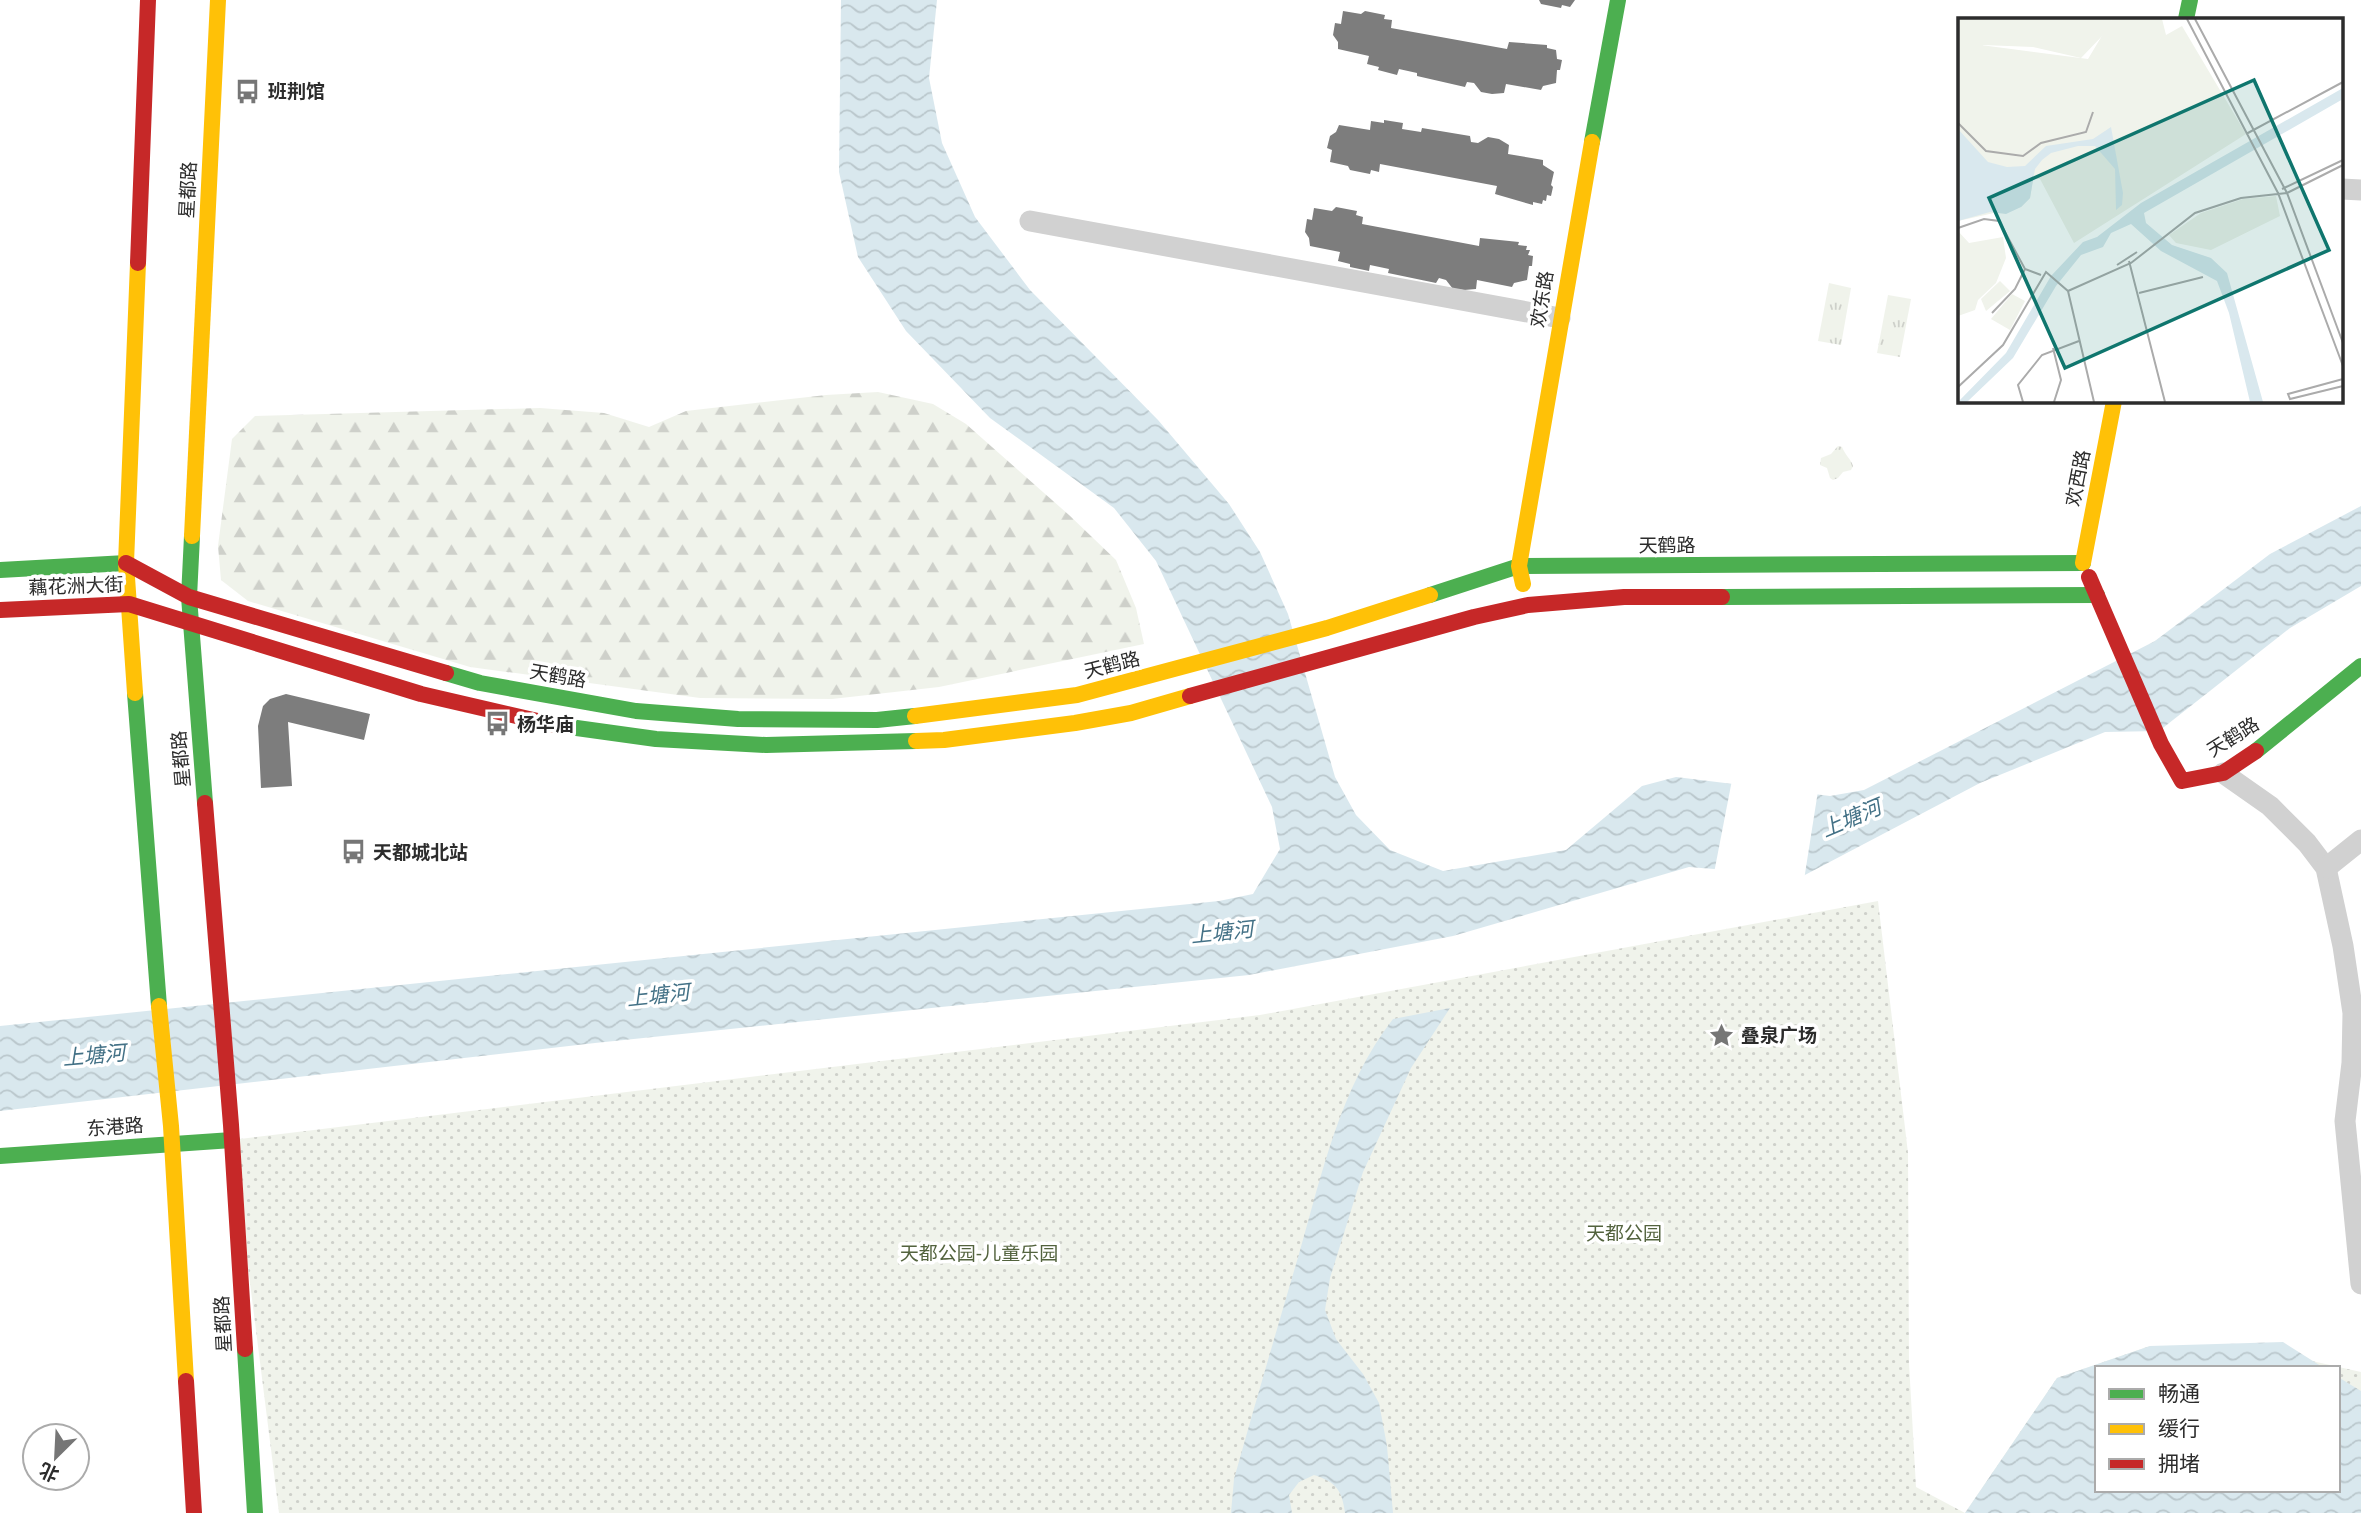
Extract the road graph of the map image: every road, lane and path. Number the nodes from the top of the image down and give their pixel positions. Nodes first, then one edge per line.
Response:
1 (148, 0) edge
2 (218, 0) edge
3 (1618, 0) edge
4 (2190, 0) edge
5 (2186, 18) edge
6 (1030, 221) dead end
7 (1560, 318) junction
8 (2114, 402) edge
9 (126, 563) junction
10 (2083, 563) junction
11 (1519, 566) junction
12 (0, 570) edge
13 (2097, 595) junction
14 (189, 597) junction
15 (129, 604) junction
16 (1528, 605) junction
17 (0, 610) edge
18 (191, 624) junction
19 (2361, 666) edge
20 (2223, 773) junction
21 (2361, 840) edge
22 (2326, 868) junction
23 (232, 1132) junction
24 (172, 1144) junction
25 (0, 1156) edge
26 (2361, 1284) edge
27 (194, 1513) edge
28 (255, 1513) edge

1 - 9 main road, 星都路
2 - 14 main road, 星都路
3 - 7 main road, 欢东路
4 - 5 main road
6 - 7 street
7 - 11 main road, 欢东路
8 - 10 main road, 欢西路
9 - 12 main road, 藕花洲大街
9 - 14 main road, 天鹤路
9 - 15 main road, 星都路
10 - 11 main road, 天鹤路
10 - 13 main road, 天鹤路
11 - 14 main road, 天鹤路
11 - 16 main road, 欢东路
13 - 16 main road
13 - 20 main road, 天鹤路
14 - 18 main road, 星都路
15 - 17 main road, 藕花洲大街
15 - 18 main road, 藕花洲大街
15 - 24 main road, 星都路
16 - 18 main road
18 - 23 main road, 星都路
19 - 20 main road, 天鹤路
20 - 22 street
21 - 22 street
22 - 26 street
23 - 24 main road, 东港路
23 - 28 main road, 星都路
24 - 25 main road, 东港路
24 - 27 main road, 星都路

